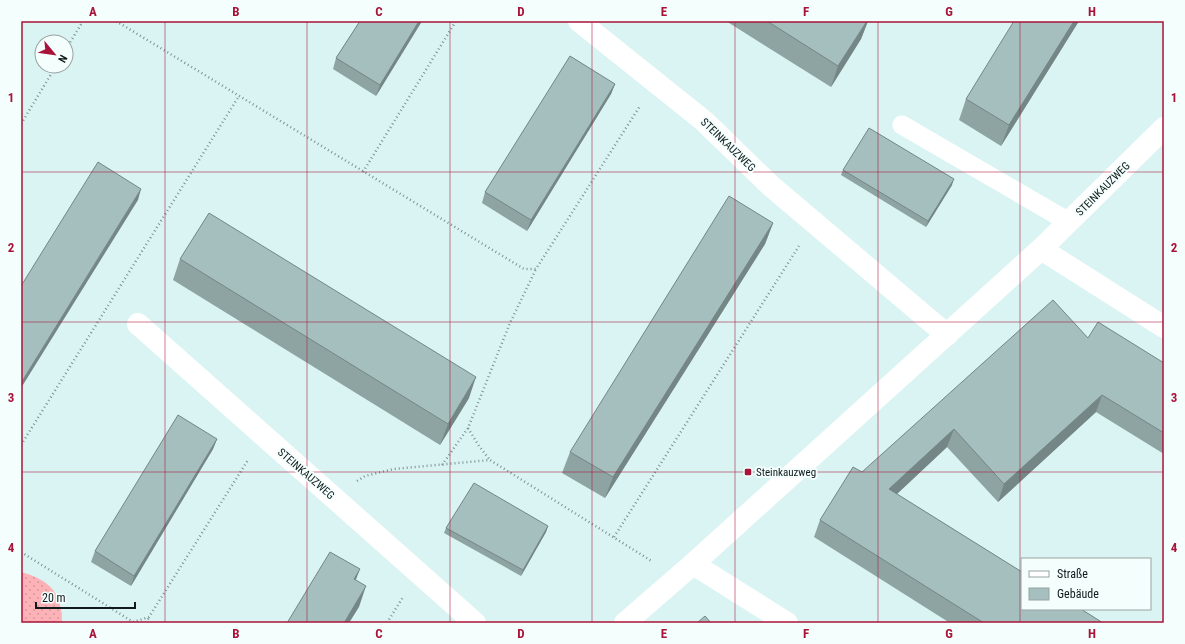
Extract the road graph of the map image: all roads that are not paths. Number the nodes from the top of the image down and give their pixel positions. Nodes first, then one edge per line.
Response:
1 (579, 21) edge
2 (902, 125) dead end
3 (1164, 128) edge
4 (1069, 222) junction
5 (1041, 249) junction
6 (138, 324) dead end
7 (1164, 327) edge
8 (947, 335) junction
9 (685, 570) junction
10 (475, 623) edge
11 (625, 623) edge
12 (787, 623) edge

1 - 8 street, STEINKAUZWEG
2 - 4 lane
3 - 4 street, STEINKAUZWEG
4 - 5 street, STEINKAUZWEG
5 - 7 street
5 - 8 street, STEINKAUZWEG
6 - 10 street, STEINKAUZWEG
8 - 9 street, STEINKAUZWEG
9 - 11 street, STEINKAUZWEG
9 - 12 street

